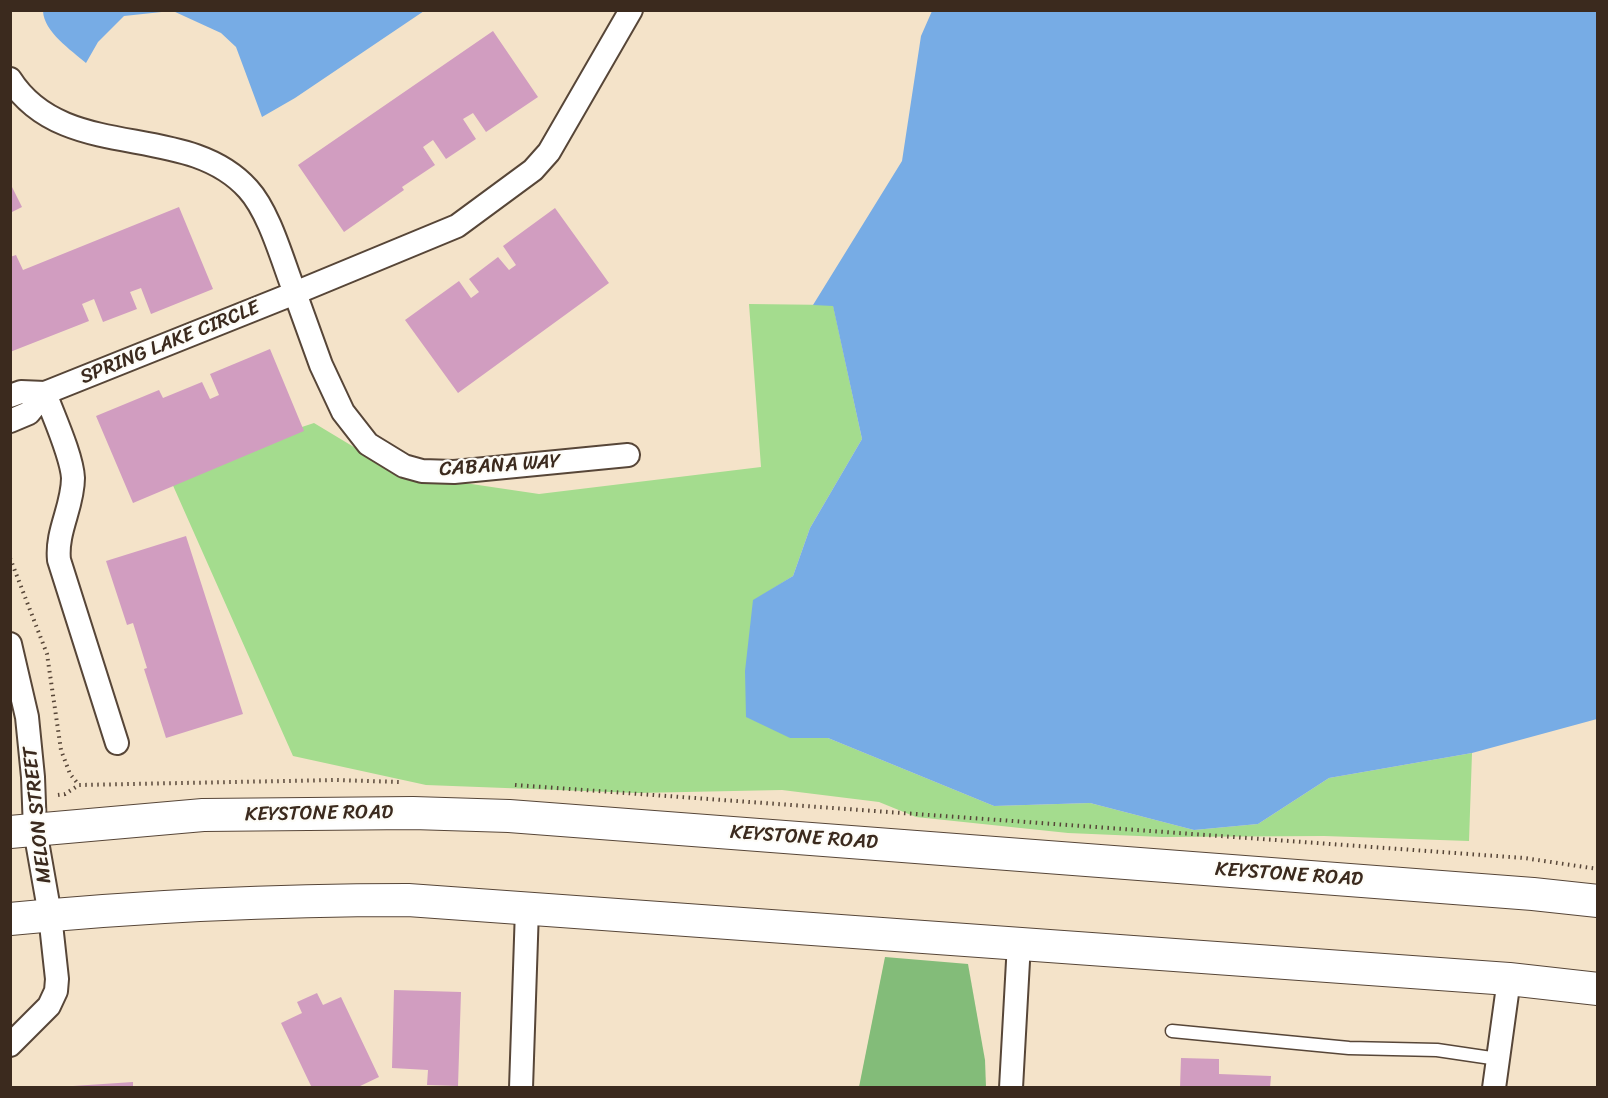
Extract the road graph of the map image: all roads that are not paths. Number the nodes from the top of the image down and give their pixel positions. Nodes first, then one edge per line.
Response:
1 (632, 10) edge
2 (10, 80) edge
3 (295, 293) junction
4 (45, 393) junction
5 (10, 396) edge
6 (10, 421) edge
7 (628, 456) dead end
8 (10, 644) edge
9 (117, 743) dead end
10 (23, 831) edge
11 (1598, 901) edge
12 (527, 909) junction
13 (50, 915) junction
14 (10, 919) edge
15 (1019, 944) junction
16 (1509, 979) junction
17 (1598, 990) edge
18 (1172, 1031) dead end
19 (10, 1045) edge
20 (1498, 1059) junction
21 (521, 1088) edge
22 (1011, 1088) edge
23 (1494, 1088) edge

1 - 3 street, SPRING LAKE CIRCLE
2 - 3 street
3 - 4 street, SPRING LAKE CIRCLE
3 - 7 street, CABANA WAY
4 - 5 street, SPRING LAKE CIRCLE
4 - 6 street, SPRING LAKE CIRCLE
4 - 9 street
8 - 10 street, MELON STREET
10 - 11 main road, KEYSTONE ROAD
10 - 13 street, MELON STREET
12 - 13 main road
12 - 15 main road
12 - 21 street
13 - 14 main road
13 - 19 street, MELON STREET
15 - 16 main road
15 - 22 street
16 - 17 main road
16 - 20 street
18 - 20 lane
20 - 23 street

